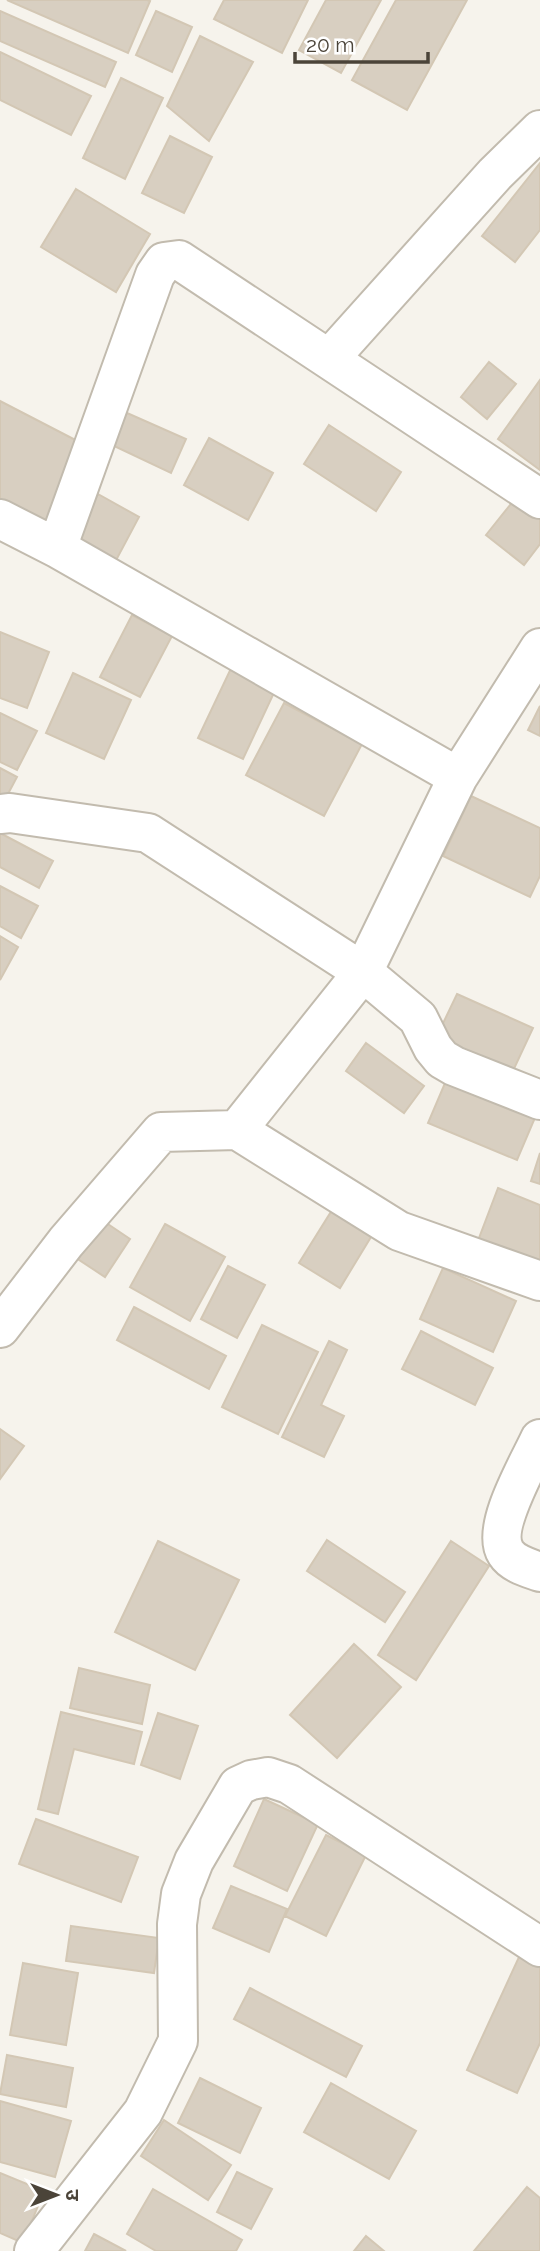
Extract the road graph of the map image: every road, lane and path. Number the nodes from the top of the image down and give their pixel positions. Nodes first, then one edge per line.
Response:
1 (540, 130) edge
2 (330, 359) junction
3 (540, 499) edge
4 (0, 519) edge
5 (57, 548) junction
6 (540, 648) edge
7 (458, 777) junction
8 (0, 814) edge
9 (363, 972) junction
10 (540, 1100) edge
11 (237, 1130) junction
12 (540, 1281) edge
13 (0, 1328) edge
14 (540, 1440) edge
15 (540, 1572) edge
16 (540, 1947) edge
17 (34, 2251) edge

1 - 2 street
2 - 3 street
2 - 5 street
4 - 5 street
5 - 7 street
6 - 7 street
7 - 9 street
8 - 9 street
9 - 10 street
9 - 11 street
11 - 12 street
11 - 13 street
14 - 15 street
16 - 17 street

